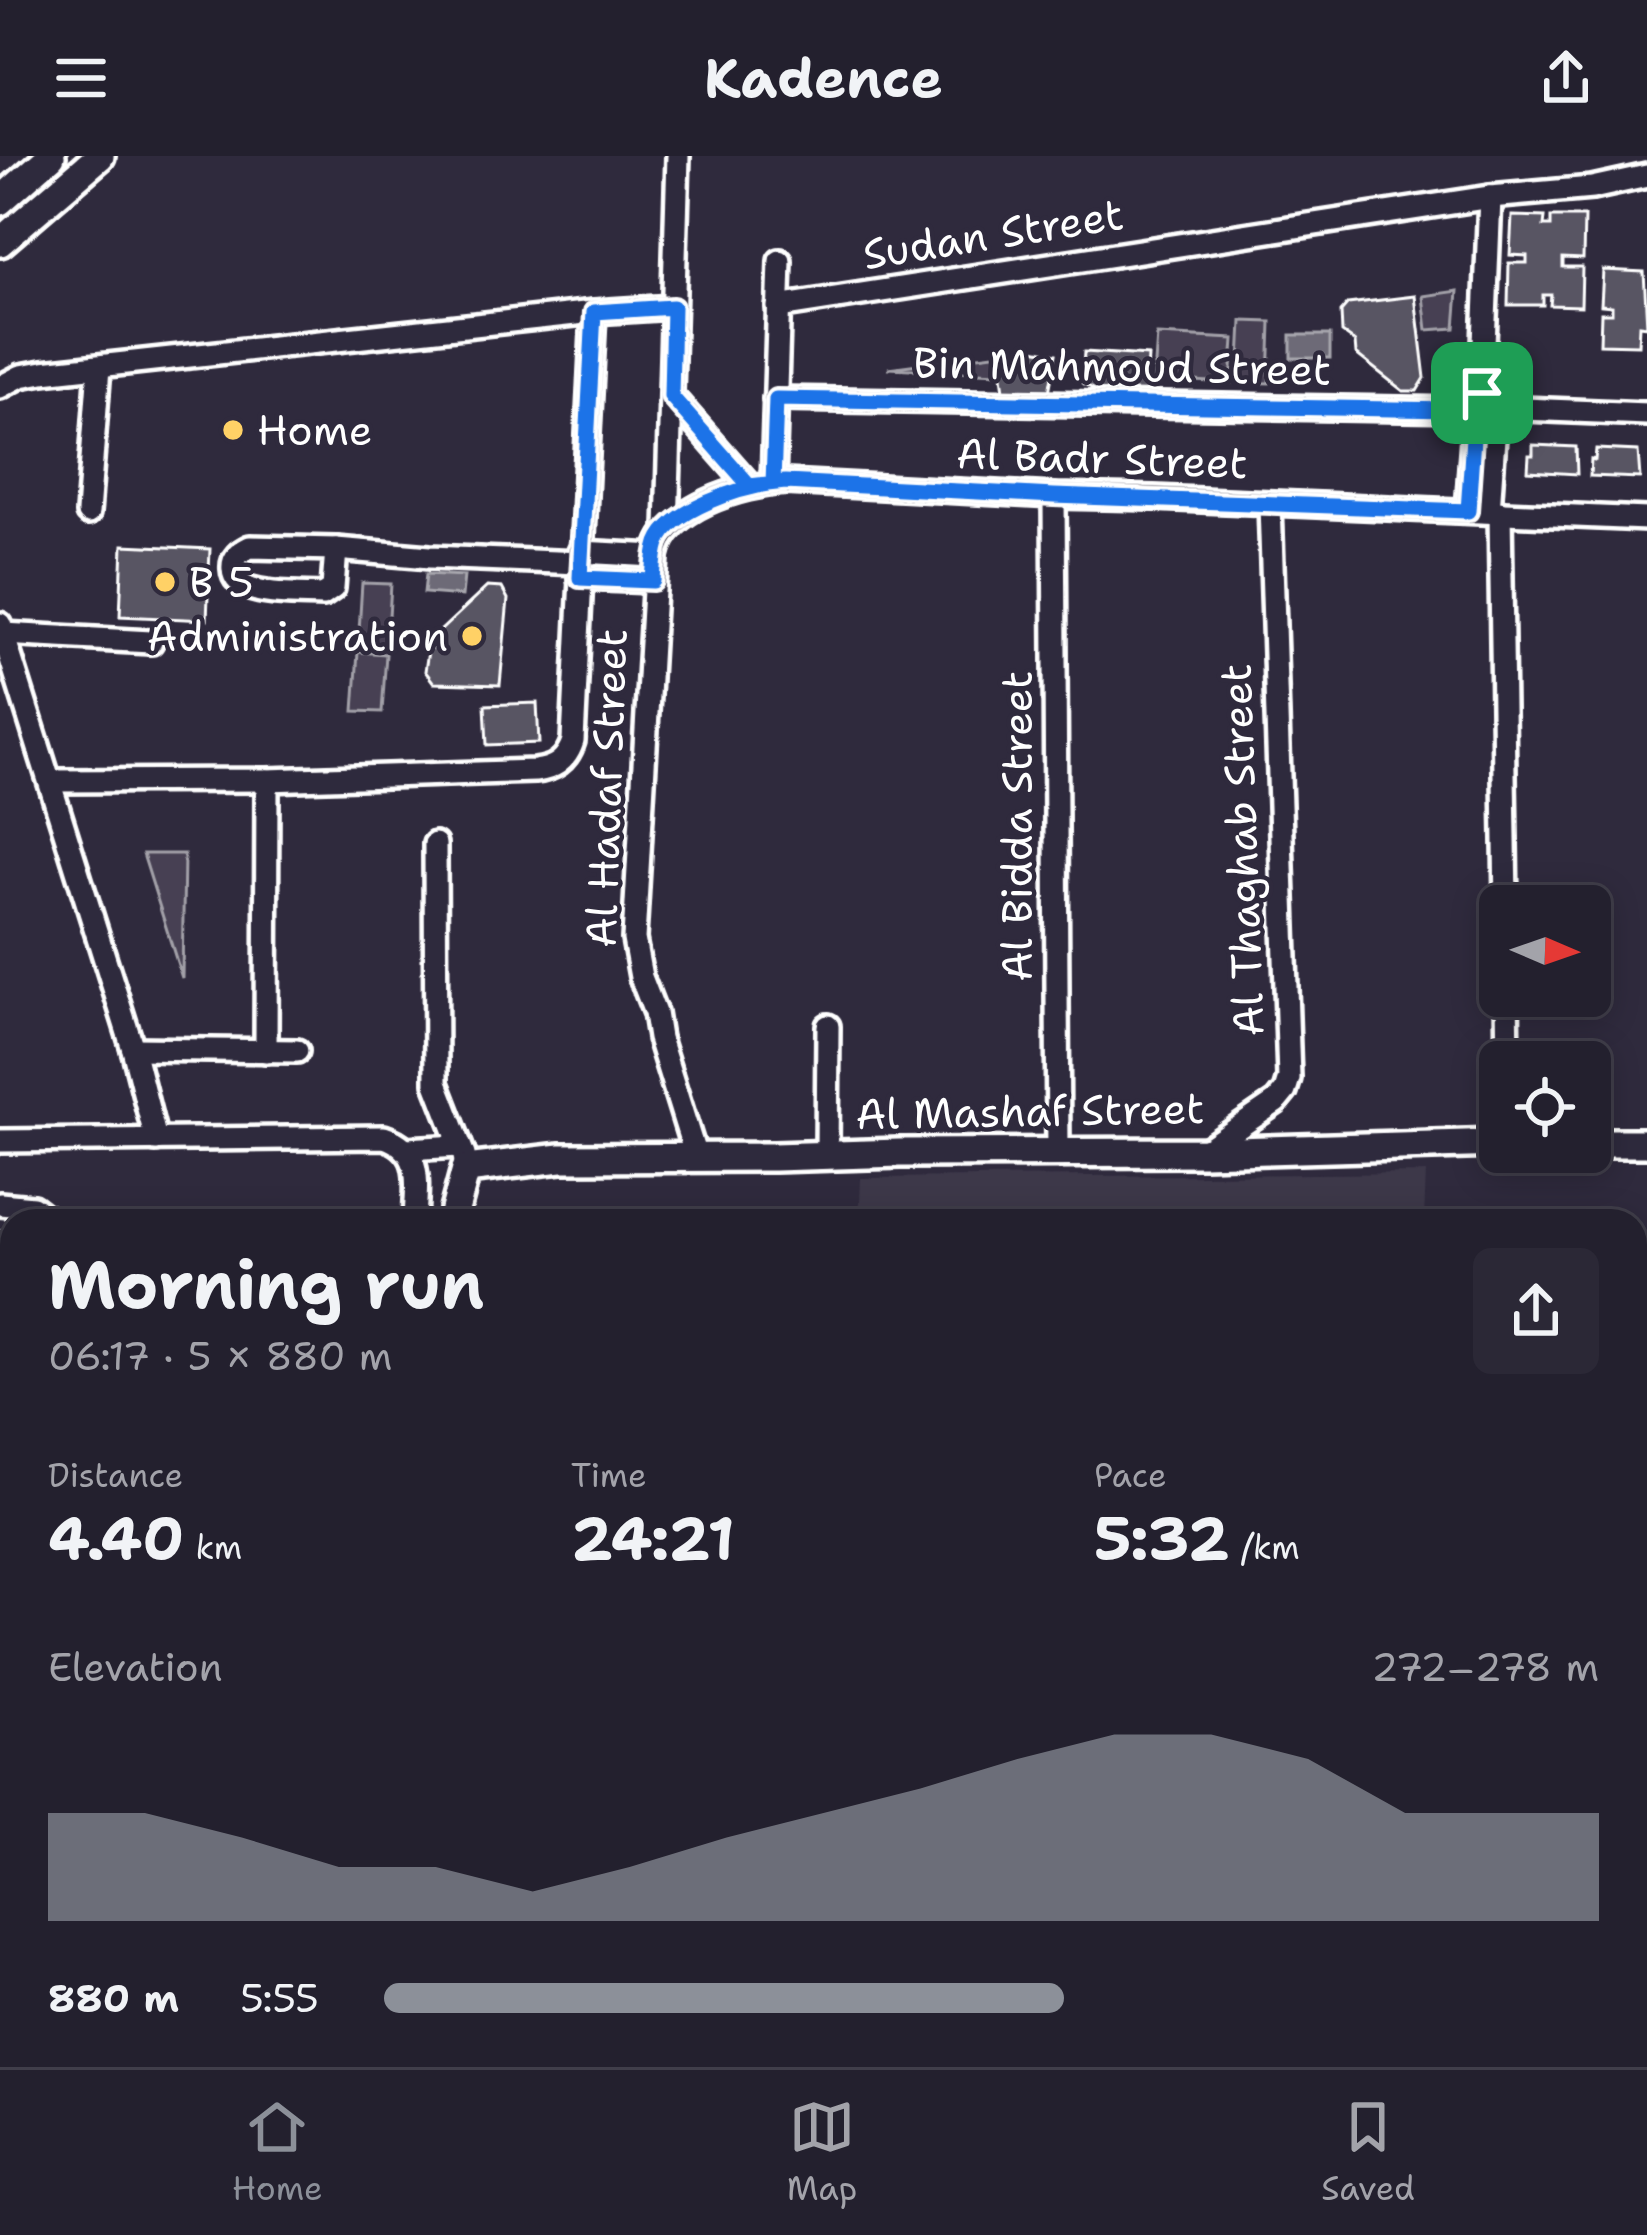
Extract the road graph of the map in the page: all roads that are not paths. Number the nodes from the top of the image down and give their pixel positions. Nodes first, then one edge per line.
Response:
1 (52, 156) edge
2 (100, 156) edge
3 (678, 156) edge
4 (1647, 176) edge
5 (1490, 197) junction
6 (0, 201) edge
7 (0, 242) edge
8 (780, 261) dead end
9 (673, 307) junction
10 (778, 307) junction
11 (594, 312) junction
12 (99, 367) junction
13 (0, 387) edge
14 (671, 396) junction
15 (776, 399) junction
16 (1484, 411) junction
17 (1647, 414) edge
18 (762, 485) junction
19 (1054, 496) junction
20 (1270, 504) junction
21 (1486, 511) junction
22 (88, 513) dead end
23 (1647, 519) edge
24 (667, 530) junction
25 (336, 549) junction
26 (656, 556) junction
27 (580, 564) junction
28 (653, 581) junction
29 (2, 629) edge
30 (151, 642) dead end
31 (266, 780) junction
32 (51, 781) junction
33 (435, 844) dead end
34 (1505, 885) edge
35 (828, 1026) dead end
36 (134, 1049) junction
37 (266, 1051) junction
38 (298, 1051) dead end
39 (156, 1140) junction
40 (0, 1142) edge
41 (1647, 1142) edge
42 (1611, 1143) edge
43 (1479, 1144) edge
44 (407, 1149) junction
45 (1203, 1152) junction
46 (1058, 1154) junction
47 (826, 1155) junction
48 (696, 1157) junction
49 (462, 1158) junction
50 (0, 1204) edge
51 (34, 1209) edge
52 (416, 1209) edge
53 (455, 1209) edge

1 - 6 street
2 - 7 street
3 - 9 street
4 - 5 street, Sudan Street
5 - 10 street, Sudan Street
5 - 16 street
8 - 10 street
9 - 11 street
9 - 14 street
10 - 15 street
11 - 12 street
11 - 27 street
12 - 13 street
12 - 22 street
14 - 18 street
14 - 24 street
15 - 16 street, Bin Mahmoud Street
15 - 18 street
16 - 17 street, Bin Mahmoud Street
16 - 21 street
18 - 19 street, Al Badr Street
18 - 24 street, Al Badr Street
19 - 20 street, Al Badr Street
19 - 46 street, Al Bidda Street
20 - 21 street, Al Badr Street
20 - 45 street, Al Thaghab Street
21 - 23 street, Al Badr Street
21 - 34 street
24 - 26 street
25 - 25 street
25 - 27 street
26 - 27 street
26 - 28 street, Al Hadaf Street
27 - 28 street
27 - 31 street
28 - 48 street, Al Hadaf Street
29 - 30 street
29 - 32 street
31 - 32 street
31 - 37 street
32 - 36 street
33 - 49 street
35 - 47 street
36 - 37 street
36 - 39 street
37 - 38 street
39 - 40 street
39 - 44 street
41 - 42 street
43 - 45 street, Al Mashaf Street
44 - 49 street
44 - 52 street
45 - 46 street, Al Mashaf Street
46 - 47 street, Al Mashaf Street
47 - 48 street, Al Mashaf Street
48 - 49 street, Al Mashaf Street
49 - 53 street
50 - 51 street

